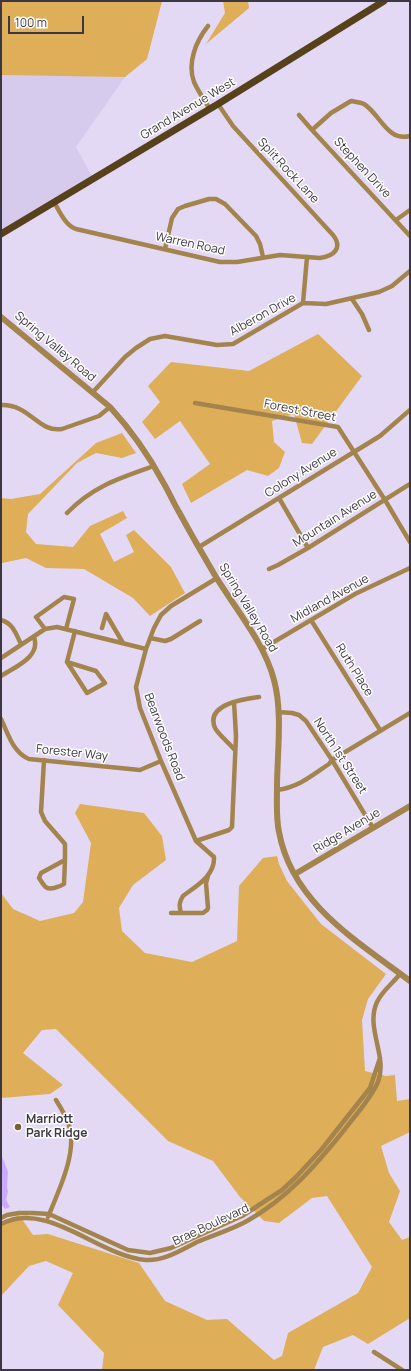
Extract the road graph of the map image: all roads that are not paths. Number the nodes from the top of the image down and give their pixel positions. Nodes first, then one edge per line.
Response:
1 (384, 1) edge
2 (208, 26) dead end
3 (218, 104) junction
4 (210, 109) junction
5 (299, 115) dead end
6 (312, 130) junction
7 (410, 136) edge
8 (54, 202) junction
9 (410, 210) edge
10 (396, 220) junction
11 (1, 234) edge
12 (410, 236) edge
13 (165, 249) junction
14 (335, 252) joint
15 (263, 257) junction
16 (306, 257) junction
17 (410, 270) edge
18 (352, 299) junction
19 (303, 303) junction
20 (1, 317) edge
21 (369, 330) dead end
22 (92, 392) junction
23 (195, 403) dead end
24 (1, 405) edge
25 (110, 408) junction
26 (410, 410) edge
27 (353, 453) junction
28 (154, 466) junction
29 (410, 484) edge
30 (279, 498) junction
31 (385, 500) junction
32 (67, 513) dead end
33 (410, 542) edge
34 (199, 547) junction
35 (308, 548) junction
36 (410, 568) edge
37 (269, 569) dead end
38 (217, 578) junction
39 (1, 620) edge
40 (311, 620) junction
41 (200, 621) dead end
42 (102, 628) dead end
43 (45, 629) junction
44 (66, 629) junction
45 (75, 631) junction
46 (34, 636) junction
47 (150, 638) junction
48 (124, 643) junction
49 (22, 644) junction
50 (262, 649) junction
51 (146, 650) junction
52 (1, 658) edge
53 (67, 662) junction
54 (1, 676) edge
55 (259, 697) dead end
56 (234, 702) junction
57 (278, 712) junction
58 (410, 712) edge
59 (1, 719) edge
60 (380, 730) junction
61 (234, 749) junction
62 (44, 760) junction
63 (332, 760) junction
64 (161, 761) junction
65 (277, 790) junction
66 (410, 806) edge
67 (373, 828) junction
68 (196, 841) junction
69 (65, 860) junction
70 (294, 874) junction
71 (208, 875) junction
72 (172, 913) dead end
73 (181, 913) junction
74 (400, 974) junction
75 (410, 981) edge
76 (380, 1056) junction
77 (56, 1100) dead end
78 (49, 1214) junction
79 (1, 1218) edge
80 (46, 1220) junction
81 (1, 1224) edge
82 (374, 1352) dead end
83 (402, 1370) edge

1 - 3 main road, Grand Avenue West
2 - 4 street
3 - 4 main road, Grand Avenue West
3 - 14 street, Split Rock Lane
4 - 8 main road, Grand Avenue West
5 - 6 street, Stephen Drive
6 - 7 street
6 - 10 street, Stephen Drive
8 - 11 main road, Grand Avenue West
8 - 13 street, Warren Road
9 - 10 street
10 - 12 street, Stephen Drive
13 - 15 street, Warren Road
13 - 15 street
14 - 16 street, Warren Road
15 - 16 street, Warren Road
16 - 19 street
17 - 18 street, Alberon Drive
18 - 19 street, Alberon Drive
18 - 21 street
19 - 22 street, Alberon Drive
20 - 22 street, Spring Valley Road
22 - 25 street, Spring Valley Road
23 - 27 street, Forest Street
24 - 25 street
25 - 28 street, Spring Valley Road
26 - 27 street, Colony Avenue
27 - 30 street, Colony Avenue
27 - 31 street, Forest Street
28 - 32 street
28 - 34 street, Spring Valley Road
29 - 31 street, Mountain Avenue
30 - 34 street, Colony Avenue
30 - 35 street
31 - 33 street, Forest Street
31 - 35 street, Mountain Avenue
34 - 38 street, Spring Valley Road
35 - 37 street, Mountain Avenue
36 - 40 street, Midland Avenue
38 - 47 street, Bearwoods Road
38 - 50 street, Spring Valley Road
39 - 49 street
40 - 50 street, Midland Avenue
40 - 60 street, Ruth Place
41 - 47 street
42 - 48 street
43 - 44 street
43 - 44 street
43 - 46 street
44 - 45 street
45 - 48 street
45 - 53 street
46 - 49 street
46 - 54 street
47 - 51 street, Bearwoods Road
48 - 51 street
49 - 52 street
50 - 57 street, Spring Valley Road
51 - 64 street, Bearwoods Road
53 - 53 street
55 - 56 street
56 - 61 street
56 - 61 street
57 - 63 street, North 1st Street
57 - 65 street, Spring Valley Road
58 - 60 street
59 - 62 street, Forester Way
60 - 63 street
61 - 68 street
62 - 64 street, Forester Way
62 - 69 street
63 - 65 street
63 - 67 street, North 1st Street
64 - 68 street, Bearwoods Road
65 - 70 street, Spring Valley Road
66 - 67 street, Ridge Avenue
67 - 70 street, Ridge Avenue
68 - 71 street, Bearwoods Road
69 - 69 street
70 - 74 street, Spring Valley Road
71 - 73 street
71 - 73 street, Bearwoods Road
72 - 73 street, Bearwoods Road
74 - 75 street, Spring Valley Road
74 - 76 street, Brae Boulevard
76 - 78 street, Brae Boulevard
76 - 80 street, Brae Boulevard
77 - 78 street
78 - 79 street, Brae Boulevard
78 - 80 street
80 - 81 street, Brae Boulevard
82 - 83 street

